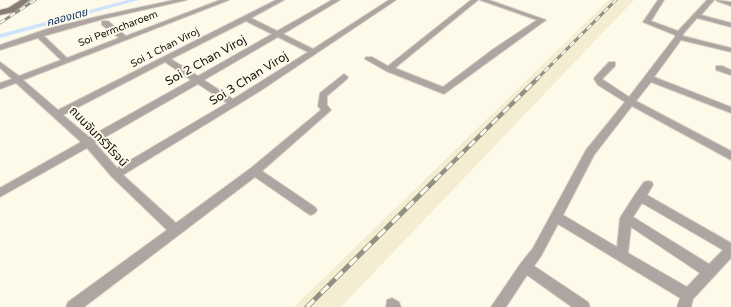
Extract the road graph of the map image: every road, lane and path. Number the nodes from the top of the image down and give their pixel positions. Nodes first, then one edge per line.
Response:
1 (26, 0) edge
2 (184, 0) edge
3 (226, 0) edge
4 (281, 0) edge
5 (337, 0) edge
6 (392, 0) edge
7 (465, 0) edge
8 (473, 0) edge
9 (483, 0) edge
10 (661, 0) edge
11 (711, 0) edge
12 (719, 0) edge
13 (731, 4) edge
14 (0, 13) edge
15 (696, 16) junction
16 (246, 18) junction
17 (105, 23) dead end
18 (731, 25) edge
19 (278, 34) junction
20 (40, 35) junction
21 (679, 35) junction
22 (124, 38) junction
23 (0, 48) edge
24 (731, 50) edge
25 (313, 52) junction
26 (166, 59) junction
27 (369, 59) dead end
28 (65, 60) junction
29 (0, 64) edge
30 (612, 64) dead end
31 (719, 68) dead end
32 (389, 69) junction
33 (731, 73) edge
34 (344, 77) dead end
35 (648, 78) junction
36 (19, 79) junction
37 (197, 79) junction
38 (0, 86) edge
39 (630, 102) junction
40 (233, 103) junction
41 (731, 110) edge
42 (57, 114) junction
43 (88, 142) junction
44 (731, 156) edge
45 (255, 171) junction
46 (116, 174) junction
47 (648, 185) dead end
48 (0, 193) edge
49 (640, 196) junction
50 (312, 210) dead end
51 (556, 216) junction
52 (626, 218) junction
53 (176, 231) junction
54 (731, 250) edge
55 (622, 255) junction
56 (525, 267) junction
57 (710, 272) junction
58 (686, 301) edge
59 (73, 307) edge
60 (498, 307) edge
61 (583, 307) edge

1 - 14 street
2 - 20 street
3 - 22 street, Soi Permcharoem
4 - 16 street, Soi 1 Chan Viroj
5 - 19 street, Soi 2 Chan Viroj
6 - 25 street, Soi 3 Chan Viroj
7 - 8 street
8 - 32 street
9 - 32 street
10 - 21 street
11 - 15 street
12 - 13 street
15 - 18 street
15 - 21 street
16 - 19 street
16 - 26 street, Soi 1 Chan Viroj
17 - 22 street
19 - 25 street
19 - 37 street, Soi 2 Chan Viroj
20 - 23 street
20 - 28 street
21 - 24 street
21 - 35 street
22 - 28 street, Soi Permcharoem
25 - 40 street, Soi 3 Chan Viroj
26 - 37 street
26 - 42 street, Soi 1 Chan Viroj
27 - 32 street
28 - 36 street, Soi Permcharoem
29 - 36 street, ถนนจันทร์วิโรจน์
30 - 39 street
31 - 33 street
34 - 45 street
35 - 39 street
35 - 41 street
36 - 38 street, Soi Permcharoem
36 - 42 street, ถนนจันทร์วิโรจน์
37 - 40 street
37 - 43 street, Soi 2 Chan Viroj
39 - 44 street
39 - 51 street
40 - 46 street, Soi 3 Chan Viroj
42 - 43 street, ถนนจันทร์วิโรจน์
43 - 46 street, ถนนจันทร์วิโรจน์
43 - 48 street, Soi 2 Chan Viroj
45 - 50 street
45 - 53 street
46 - 53 street, ถนนจันทร์วิโรจน์
47 - 49 street
49 - 52 street
49 - 54 street
51 - 55 street
51 - 56 street
52 - 55 street
52 - 57 street
53 - 59 street
54 - 57 street
55 - 58 street
56 - 60 street
56 - 61 street
57 - 58 street

